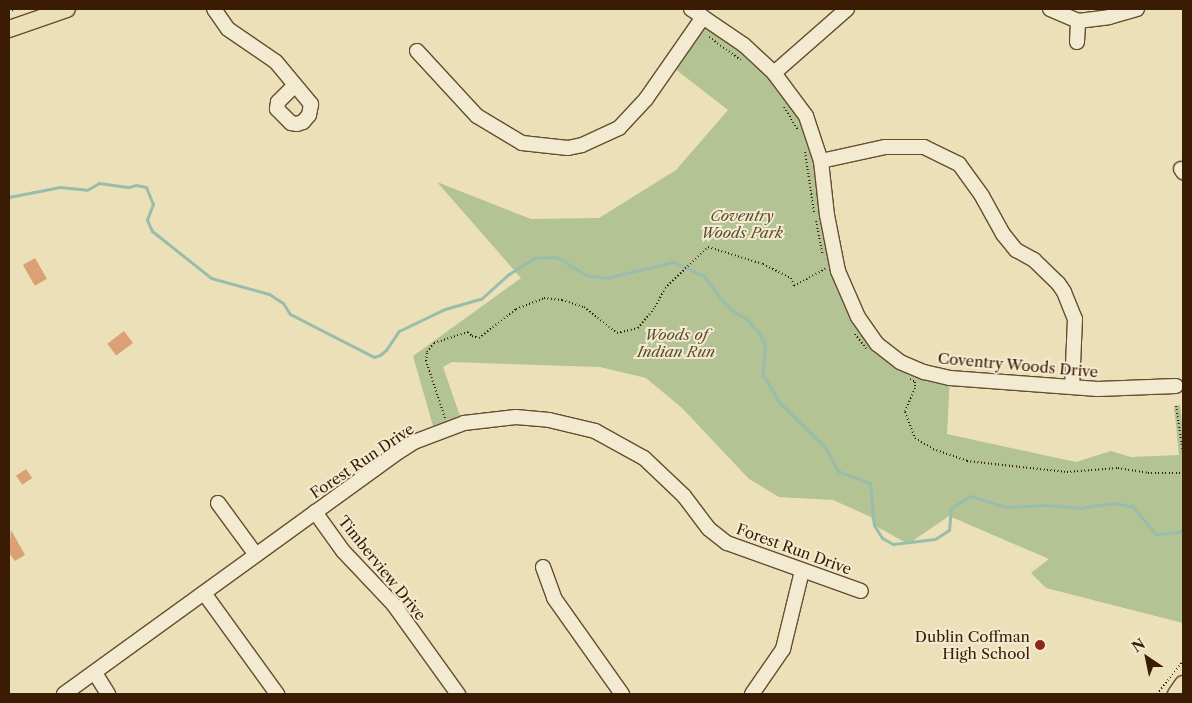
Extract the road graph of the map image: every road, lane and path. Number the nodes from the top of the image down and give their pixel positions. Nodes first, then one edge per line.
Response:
1 (16, 9) edge
2 (67, 9) edge
3 (214, 9) edge
4 (691, 9) edge
5 (847, 9) edge
6 (1050, 9) edge
7 (1136, 9) edge
8 (9, 12) edge
9 (703, 17) junction
10 (1078, 21) junction
11 (9, 30) edge
12 (709, 36) dead end
13 (1077, 42) dead end
14 (417, 51) dead end
15 (746, 64) dead end
16 (774, 73) junction
17 (294, 86) dead end
18 (784, 107) dead end
19 (798, 131) dead end
20 (804, 147) dead end
21 (821, 161) junction
22 (823, 259) dead end
23 (827, 274) dead end
24 (854, 332) dead end
25 (871, 353) dead end
26 (908, 378) dead end
27 (1176, 386) dead end
28 (1072, 387) junction
29 (1176, 406) dead end
30 (447, 428) junction
31 (1183, 453) edge
32 (1183, 473) edge
33 (218, 503) dead end
34 (315, 512) junction
35 (256, 555) junction
36 (543, 567) dead end
37 (802, 571) junction
38 (861, 591) dead end
39 (204, 593) junction
40 (1183, 661) edge
41 (95, 672) junction
42 (1183, 684) edge
43 (64, 694) edge
44 (108, 694) edge
45 (277, 694) edge
46 (458, 694) edge
47 (622, 694) edge
48 (752, 694) edge
49 (1157, 694) edge
50 (1176, 694) edge

1 - 8 path
2 - 11 main road
3 - 17 street
4 - 9 street, Coventry Woods Drive
5 - 16 street
6 - 10 street
7 - 10 street
9 - 14 street
9 - 16 street, Coventry Woods Drive
10 - 13 street
12 - 15 path
16 - 21 street, Coventry Woods Drive
18 - 19 path
20 - 22 path
21 - 28 street, Coventry Woods Drive
21 - 28 street
23 - 30 path
24 - 25 path
26 - 32 path
27 - 28 street, Coventry Woods Drive
29 - 31 path
30 - 34 street, Forest Run Drive
30 - 37 street, Forest Run Drive
33 - 35 street
34 - 35 street, Forest Run Drive
34 - 46 street, Timberview Drive
35 - 39 street, Forest Run Drive
36 - 47 street
37 - 38 street, Forest Run Drive
37 - 48 street
39 - 41 street, Forest Run Drive
39 - 45 street
40 - 49 path
41 - 43 street, Forest Run Drive
41 - 44 street
42 - 50 main road

